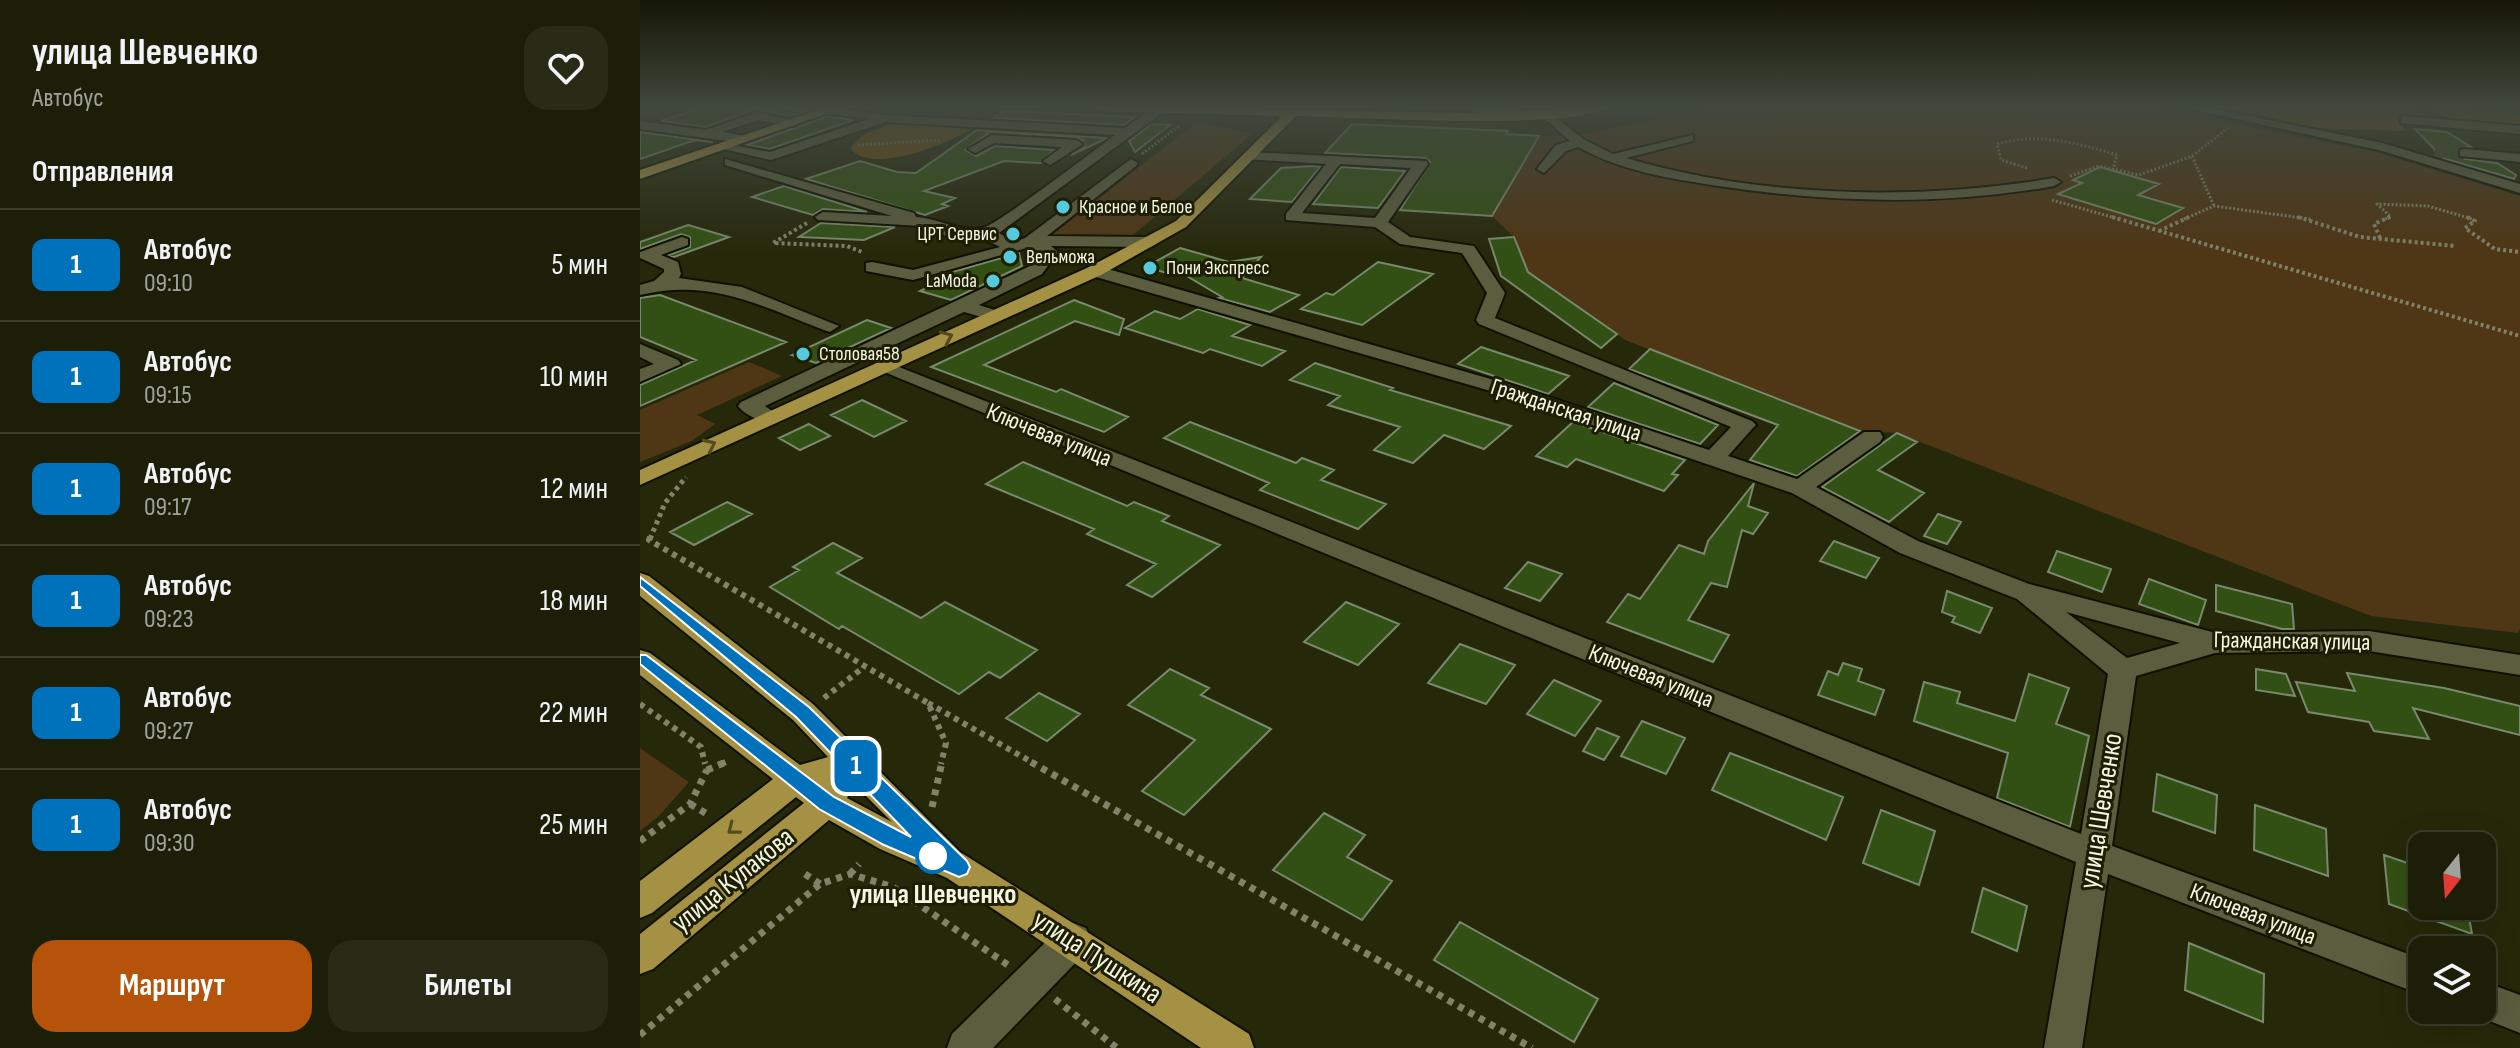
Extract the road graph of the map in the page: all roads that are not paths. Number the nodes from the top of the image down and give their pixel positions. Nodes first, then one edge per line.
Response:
1 (695, 156) edge
2 (707, 156) edge
3 (1058, 156) edge
4 (1093, 156) edge
5 (1249, 156) joint
6 (1555, 156) edge
7 (1610, 156) edge
8 (1622, 156) edge
9 (2411, 156) edge
10 (2497, 156) edge
11 (1614, 158) junction
12 (2520, 158) edge
13 (1336, 160) junction
14 (1050, 161) dead end
15 (1131, 163) road end
16 (1544, 169) dead end
17 (640, 175) edge
18 (2058, 180) road end
19 (2520, 189) edge
20 (909, 216) dead end
21 (823, 217) road end
22 (1379, 223) junction
23 (988, 233) junction
24 (1031, 241) junction
25 (682, 242) dead end
26 (1151, 242) junction
27 (1010, 246) junction
28 (868, 259) road end
29 (1095, 271) junction
30 (663, 281) junction
31 (640, 290) edge
32 (963, 306) junction
33 (995, 316) junction
34 (830, 326) dead end
35 (640, 350) edge
36 (882, 367) junction
37 (640, 376) edge
38 (771, 417) junction
39 (1872, 437) dead end
40 (1713, 459) junction
41 (640, 478) edge
42 (1800, 488) junction
43 (640, 582) edge
44 (2021, 591) junction
45 (2216, 643) junction
46 (640, 660) edge
47 (2517, 660) edge
48 (2123, 670) junction
49 (853, 762) junction
50 (794, 780) junction
51 (827, 803) junction
52 (2094, 854) junction
53 (959, 867) junction
54 (640, 902) edge
55 (1073, 940) junction
56 (640, 957) edge
57 (2408, 972) edge
58 (2496, 1005) edge
59 (2520, 1014) edge
60 (966, 1048) edge
61 (1235, 1048) edge
62 (2063, 1048) edge

1 - 17 main road
2 - 20 street
3 - 14 street
4 - 23 street
5 - 13 street
5 - 26 main road
6 - 16 street
7 - 11 street
8 - 11 street
9 - 19 street
10 - 12 street
11 - 18 street
13 - 22 street
13 - 22 street
15 - 24 street
21 - 23 street
22 - 40 street
23 - 27 street
24 - 26 street
24 - 27 street
24 - 32 street
25 - 30 street
26 - 29 main road
27 - 28 street
29 - 33 main road
29 - 40 street, Гражданская улица
30 - 31 street
30 - 34 street
32 - 33 street
32 - 38 street
36 -> 33 main road
35 - 37 street
36 - 38 main road
36 - 52 street, Ключевая улица
41 -> 38 main road
39 - 42 street
40 - 42 street, Гражданская улица
42 - 44 street, Гражданская улица
43 - 49 main road, улица Пушкина
44 - 45 street, Гражданская улица
44 - 48 street, Гражданская улица
45 - 47 street, Гражданская улица
45 - 48 street
46 - 50 main road, улица Пушкина
48 - 52 street, улица Шевченко
49 - 50 main road
49 - 51 main road, улица Кулакова
49 - 53 main road, улица Пушкина
50 - 51 main road, улица Пушкина
50 -> 54 main road, улица Кулакова
51 - 53 main road, улица Пушкина
51 - 56 main road, улица Кулакова
52 - 57 street, Ключевая улица
52 - 62 street, улица Шевченко
53 - 55 main road, улица Пушкина
55 - 60 street
55 - 61 main road, улица Пушкина
58 - 59 street

